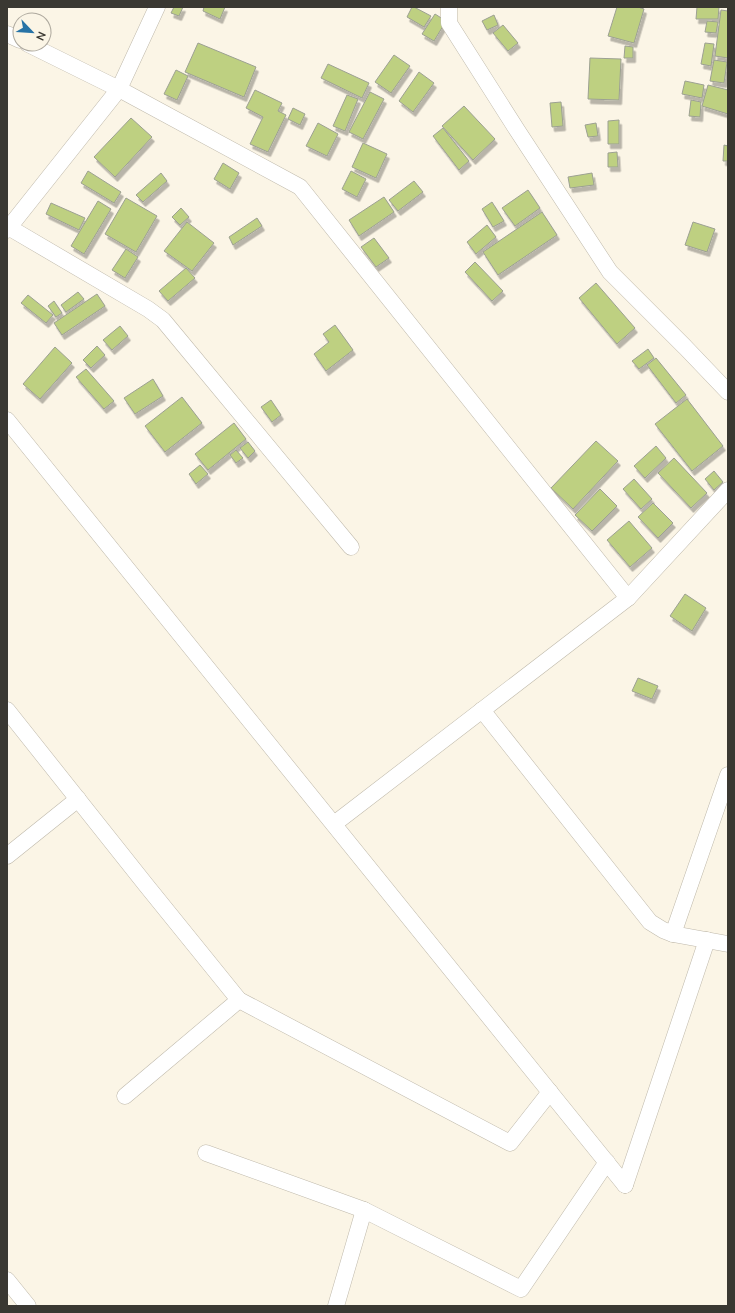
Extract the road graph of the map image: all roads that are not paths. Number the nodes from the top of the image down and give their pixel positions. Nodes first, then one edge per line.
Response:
1 (157, 7) edge
2 (448, 7) edge
3 (44, 52) edge
4 (119, 89) junction
5 (8, 229) edge
6 (728, 392) edge
7 (7, 420) edge
8 (728, 490) edge
9 (351, 547) dead end
10 (628, 598) junction
11 (7, 710) edge
12 (482, 710) junction
13 (728, 775) edge
14 (78, 799) junction
15 (334, 824) junction
16 (7, 856) edge
17 (673, 934) junction
18 (707, 940) junction
19 (728, 944) edge
20 (239, 1000) junction
21 (550, 1092) junction
22 (125, 1096) dead end
23 (206, 1153) dead end
24 (607, 1162) junction
25 (364, 1210) junction
26 (7, 1280) edge
27 (28, 1306) edge
28 (336, 1306) edge

1 - 4 street
2 - 6 street
3 - 4 street
4 - 5 street
4 - 10 street
5 - 9 street
7 - 15 street
8 - 10 street
10 - 12 street
11 - 14 street
12 - 15 street
12 - 17 street
13 - 17 street
14 - 16 street
14 - 20 street
15 - 21 street
17 - 18 street
18 - 19 street
18 - 24 street
20 - 21 street
20 - 22 street
21 - 24 street
23 - 25 street
24 - 25 street
25 - 28 street
26 - 27 street

